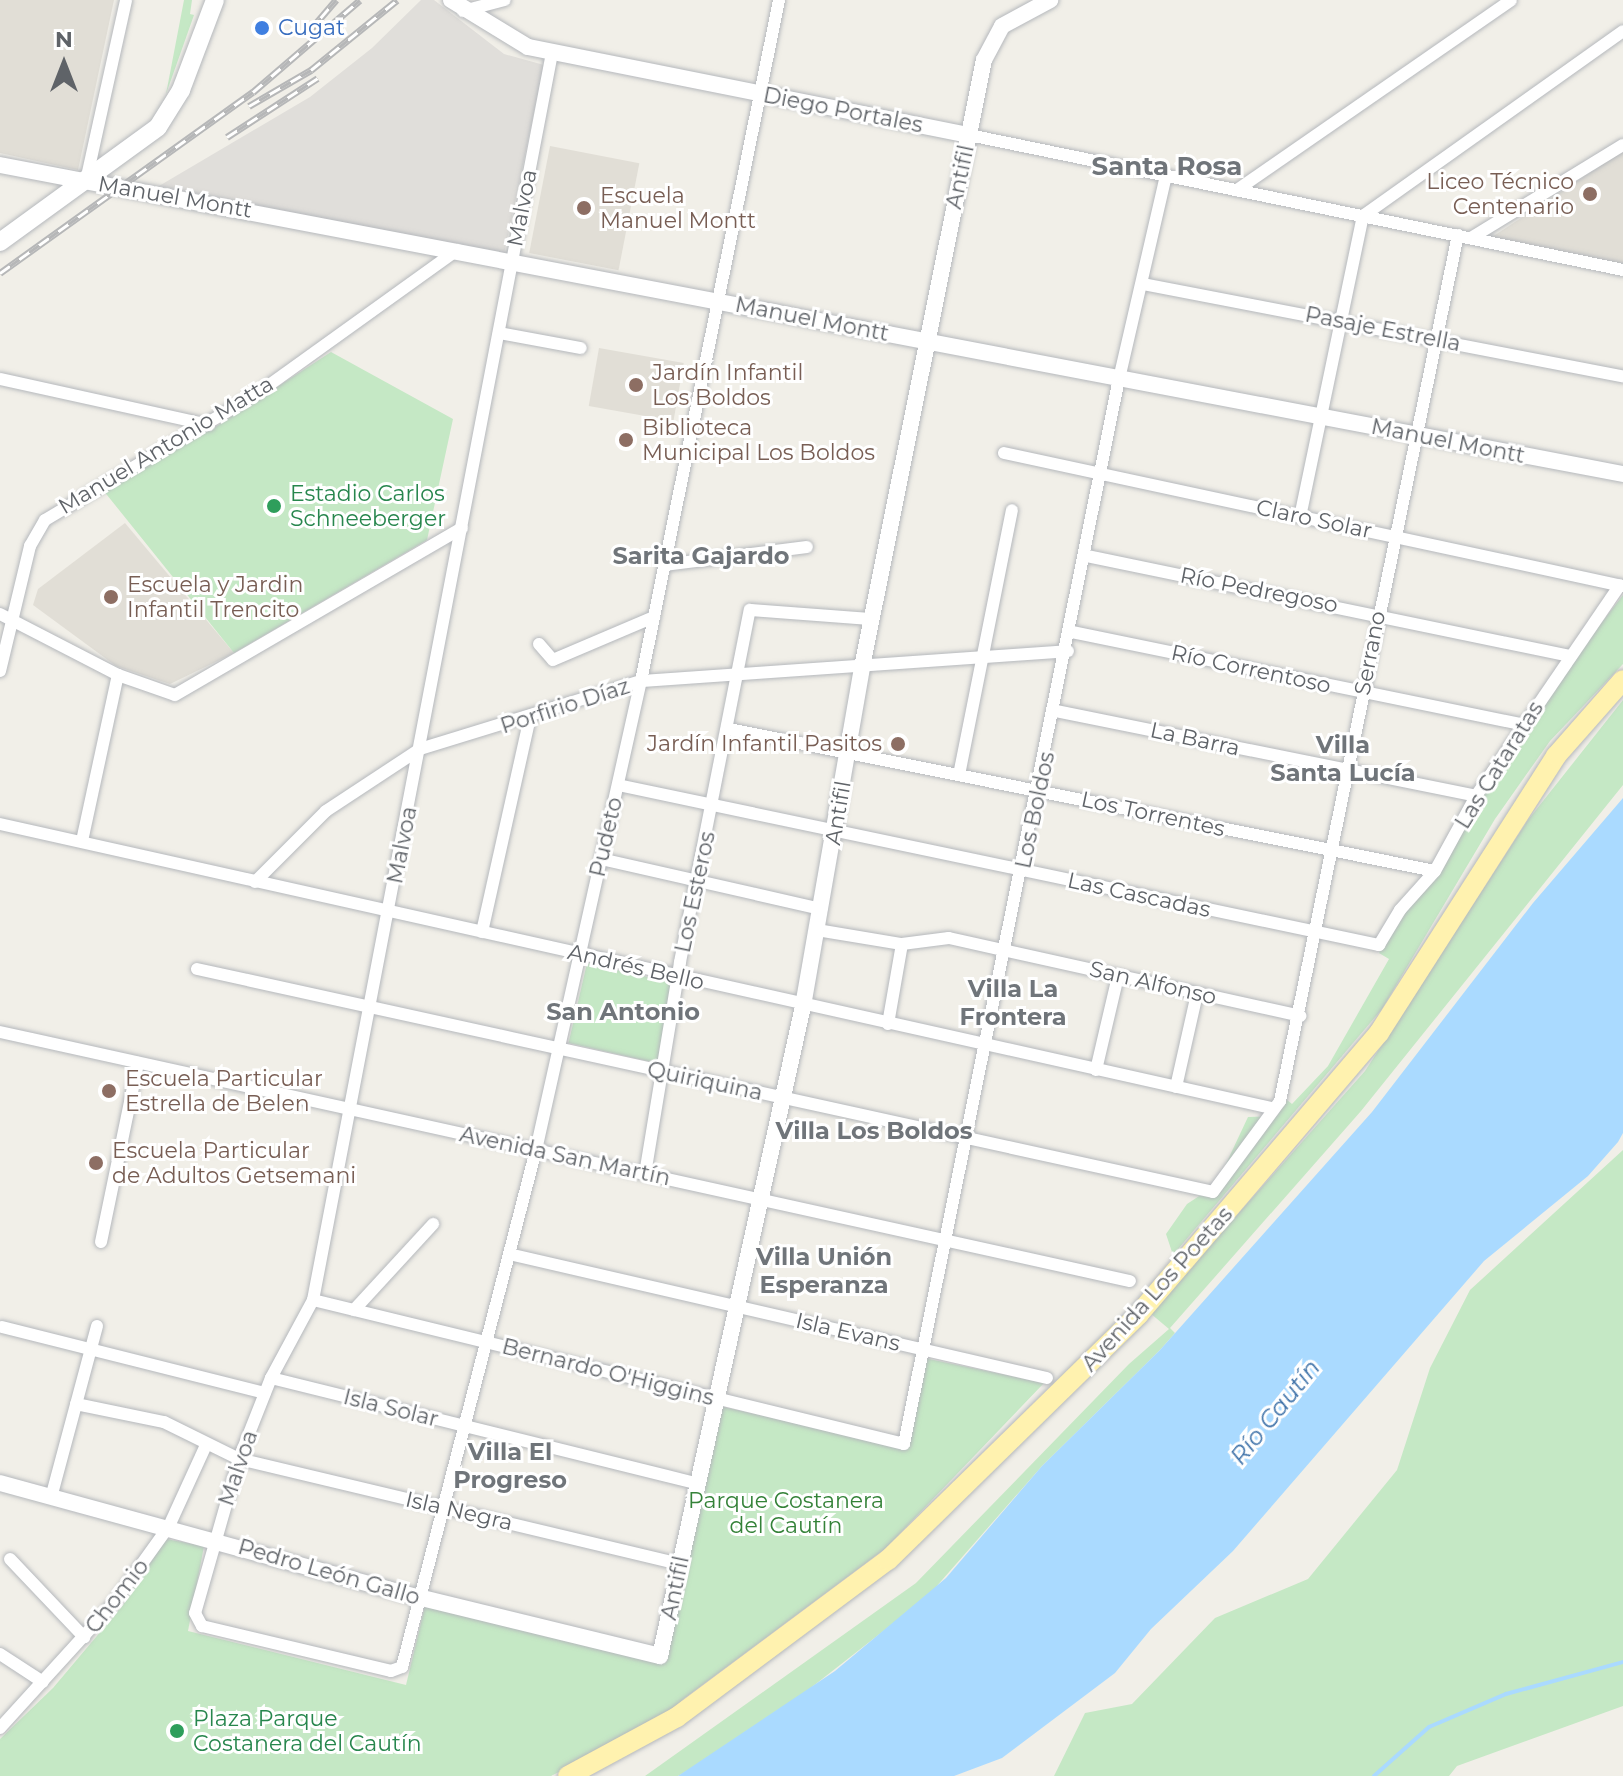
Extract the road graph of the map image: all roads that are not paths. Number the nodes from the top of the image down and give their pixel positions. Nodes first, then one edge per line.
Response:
1 (126, 0) edge
2 (215, 0) edge
3 (505, 0) edge
4 (779, 0) edge
5 (1050, 0) edge
6 (1511, 0) edge
7 (1028, 4) edge
8 (457, 5) edge
9 (1623, 31) edge
10 (552, 53) junction
11 (759, 93) junction
12 (969, 135) junction
13 (1623, 145) edge
14 (0, 165) edge
15 (1166, 176) junction
16 (86, 181) junction
17 (1237, 190) junction
18 (1363, 216) junction
19 (1464, 237) junction
20 (0, 242) edge
21 (457, 250) junction
22 (512, 261) junction
23 (1623, 270) edge
24 (1143, 284) junction
25 (718, 301) junction
26 (1339, 321) junction
27 (499, 333) junction
28 (1436, 339) junction
29 (925, 340) junction
30 (581, 348) dead end
31 (1623, 376) edge
32 (0, 379) edge
33 (1119, 379) junction
34 (1320, 417) junction
35 (209, 425) junction
36 (1417, 435) junction
37 (1004, 453) dead end
38 (1102, 473) junction
39 (1623, 474) edge
40 (1012, 510) dead end
41 (1300, 517) junction
42 (462, 528) junction
43 (1393, 536) junction
44 (807, 547) dead end
45 (1087, 556) junction
46 (664, 565) junction
47 (1622, 586) edge
48 (1378, 613) junction
49 (5, 616) edge
50 (654, 617) junction
51 (871, 619) junction
52 (1072, 632) junction
53 (539, 644) dead end
54 (1068, 651) junction
55 (1571, 656) junction
56 (983, 658) junction
57 (862, 667) junction
58 (0, 671) edge
59 (118, 675) junction
60 (740, 675) junction
61 (1623, 680) edge
62 (641, 681) junction
63 (1362, 691) junction
64 (1056, 711) junction
65 (530, 718) junction
66 (1524, 725) junction
67 (729, 729) junction
68 (420, 749) junction
69 (849, 753) junction
70 (1348, 770) junction
71 (959, 775) junction
72 (618, 785) junction
73 (1039, 791) junction
74 (1476, 796) junction
75 (714, 805) junction
76 (0, 824) edge
77 (835, 832) junction
78 (82, 841) junction
79 (1332, 850) junction
80 (601, 859) junction
81 (1023, 870) junction
82 (1435, 871) junction
83 (698, 881) junction
84 (255, 882) junction
85 (821, 909) junction
86 (389, 910) junction
87 (817, 930) junction
88 (482, 932) junction
89 (1316, 934) junction
90 (902, 944) junction
91 (1379, 945) joint
92 (1006, 950) junction
93 (580, 954) junction
94 (197, 969) dead end
95 (1118, 976) junction
96 (680, 977) junction
97 (1197, 994) junction
98 (803, 1006) junction
99 (369, 1007) junction
100 (1300, 1016) junction
101 (888, 1024) junction
102 (0, 1032) edge
103 (986, 1046) junction
104 (559, 1049) junction
105 (138, 1063) junction
106 (1096, 1070) junction
107 (665, 1072) junction
108 (1176, 1087) junction
109 (783, 1098) junction
110 (1272, 1108) junction
111 (348, 1109) junction
112 (967, 1138) junction
113 (536, 1150) junction
114 (645, 1174) junction
115 (1213, 1192) joint
116 (760, 1200) junction
117 (433, 1224) dead end
118 (946, 1240) junction
119 (101, 1242) dead end
120 (509, 1254) junction
121 (1130, 1281) dead end
122 (313, 1300) junction
123 (737, 1306) junction
124 (354, 1310) junction
125 (97, 1326) dead end
126 (2, 1327) edge
127 (485, 1342) junction
128 (91, 1349) junction
129 (924, 1349) junction
130 (271, 1378) junction
131 (1047, 1378) dead end
132 (265, 1393) junction
133 (717, 1398) junction
134 (76, 1404) junction
135 (463, 1426) junction
136 (904, 1444) joint
137 (206, 1445) junction
138 (239, 1459) junction
139 (0, 1483) edge
140 (698, 1484) junction
141 (52, 1494) junction
142 (442, 1507) junction
143 (169, 1526) junction
144 (214, 1540) junction
145 (10, 1559) dead end
146 (680, 1564) junction
147 (418, 1597) junction
148 (84, 1637) junction
149 (0, 1654) edge
150 (660, 1656) joint
151 (402, 1667) joint
152 (43, 1682) junction
153 (0, 1728) edge
154 (568, 1776) edge

1 - 16 street
2 - 16 main road
3 - 8 street
4 - 11 street, Pudeto
5 - 7 street, Antifil
6 - 17 street
7 - 12 street, Antifil
8 - 10 street, Diego Portales
9 - 18 street
10 - 11 street, Diego Portales
10 - 22 street, Malvoa
11 - 12 street, Diego Portales
11 - 25 street, Pudeto
12 - 15 street, Diego Portales
12 - 29 street, Antifil
13 - 19 street
14 - 16 street, Manuel Montt
15 - 17 street, Diego Portales
15 - 24 street, Los Boldos
16 - 20 main road
16 - 21 street, Manuel Montt
17 - 18 street, Diego Portales
18 - 19 street, Diego Portales
18 - 26 street
19 - 23 street, Diego Portales
19 - 28 street, Serrano
21 - 22 street, Manuel Montt
21 - 35 street, Manuel Antonio Matta
22 - 25 street, Manuel Montt
22 - 27 street, Malvoa
24 - 26 street, Pasaje Estrella
24 - 33 street, Los Boldos
25 - 29 street, Manuel Montt
25 - 46 street, Pudeto
26 - 28 street, Pasaje Estrella
26 - 34 street
27 - 30 street
27 - 42 street, Malvoa
28 - 31 street, Pasaje Estrella
28 - 36 street, Serrano
29 - 33 street, Manuel Montt
29 - 51 street, Antifil
32 - 35 street
33 - 34 street, Manuel Montt
33 - 38 street, Los Boldos
34 - 36 street, Manuel Montt
34 - 41 street
35 - 49 street, Manuel Antonio Matta
36 - 39 street, Manuel Montt
36 - 43 street, Serrano
37 - 38 street, Claro Solar
38 - 41 street, Claro Solar
38 - 45 street, Los Boldos
40 - 56 street
41 - 43 street, Claro Solar
42 - 59 street
42 - 68 street, Malvoa
43 - 47 street, Claro Solar
43 - 48 street, Serrano
44 - 46 street
45 - 48 street, Río Pedregoso
45 - 52 street, Los Boldos
46 - 50 street, Pudeto
47 - 55 street, Las Cataratas
48 - 55 street, Río Pedregoso
48 - 63 street, Serrano
49 - 58 street, Manuel Antonio Matta
49 - 59 street
50 - 53 street
50 - 62 street, Pudeto
51 - 57 street, Antifil
51 - 60 street, Los Esteros
52 - 54 street, Los Boldos
52 - 63 street, Río Correntoso
54 - 56 street, Porfirio Díaz
54 - 64 street, Los Boldos
55 - 66 street, Las Cataratas
56 - 57 street, Porfirio Díaz
56 - 71 street
57 - 60 street, Porfirio Díaz
57 - 69 street, Antifil
59 - 78 street
60 - 62 street, Porfirio Díaz
60 - 67 street, Los Esteros
61 - 154 main road, Avenida Los Poetas
62 - 65 street, Porfirio Díaz
62 - 72 street, Pudeto
63 - 66 street, Río Correntoso
63 - 70 street, Serrano
64 - 70 street, La Barra
64 - 73 street, Los Boldos
65 - 68 street, Porfirio Díaz
65 - 88 street
66 - 74 street, Las Cataratas
67 - 69 street, Los Torrentes
67 - 75 street, Los Esteros
68 - 84 street, Porfirio Díaz
68 - 86 street, Malvoa
69 - 71 street, Los Torrentes
69 - 77 street, Antifil
70 - 74 street, La Barra
70 - 79 street, Serrano
71 - 73 street, Los Torrentes
72 - 75 street, Las Cascadas
72 - 80 street, Pudeto
73 - 79 street, Los Torrentes
73 - 81 street, Los Boldos
74 - 82 street, Las Cataratas
75 - 77 street, Las Cascadas
75 - 83 street, Los Esteros
76 - 78 street, Andrés Bello
77 - 81 street, Las Cascadas
77 - 85 street, Antifil
78 - 84 street, Andrés Bello
79 - 82 street, Los Torrentes
79 - 89 street, Serrano
80 - 83 street
80 - 93 street, Pudeto
81 - 89 street, Las Cascadas
81 - 92 street, Los Boldos
82 - 91 street, Las Cataratas
83 - 85 street
83 - 96 street, Los Esteros
84 - 86 street, Andrés Bello
85 - 87 street, Antifil
86 - 88 street, Andrés Bello
86 - 99 street, Malvoa
87 - 90 street, San Alfonso
87 - 98 street, Antifil
88 - 93 street, Andrés Bello
89 - 91 street, Las Cascadas
89 - 100 street, Serrano
90 - 92 street, San Alfonso
90 - 101 street
92 - 95 street, San Alfonso
92 - 103 street, Los Boldos
93 - 96 street, Andrés Bello
93 - 104 street, Pudeto
94 - 99 street, Quiriquina
95 - 97 street, San Alfonso
95 - 106 street
96 - 98 street, Andrés Bello
96 - 107 street, Los Esteros
97 - 100 street, San Alfonso
97 - 108 street
98 - 101 street, Andrés Bello
98 - 109 street, Antifil
99 - 104 street, Quiriquina
99 - 111 street, Malvoa
100 - 110 street, Serrano
101 - 103 street, Andrés Bello
102 - 105 street, Avenida San Martín
103 - 106 street, Andrés Bello
103 - 112 street, Los Boldos
104 - 107 street, Quiriquina
104 - 113 street, Pudeto
105 - 111 street, Avenida San Martín
105 - 119 street
106 - 108 street, Andrés Bello
107 - 109 street, Quiriquina
107 - 114 street, Los Esteros
108 - 110 street, Andrés Bello
109 - 112 street, Quiriquina
109 - 116 street, Antifil
110 - 115 street, Serrano
111 - 113 street, Avenida San Martín
111 - 122 street, Malvoa
112 - 115 street, Quiriquina
112 - 118 street, Los Boldos
113 - 114 street, Avenida San Martín
113 - 120 street, Pudeto
114 - 116 street, Avenida San Martín
116 - 118 street, Avenida San Martín
116 - 123 street, Antifil
117 - 124 street
118 - 121 street, Avenida San Martín
118 - 129 street, Los Boldos
120 - 123 street, Isla Evans
120 - 127 street, Pudeto
122 - 124 street, Bernardo O'Higgins
122 - 130 street, Malvoa
123 - 129 street, Isla Evans
123 - 133 street, Antifil
124 - 127 street, Bernardo O'Higgins
125 - 128 street
126 - 128 street
127 - 133 street, Bernardo O'Higgins
127 - 135 street, Pudeto
128 - 132 street
128 - 134 street
129 - 131 street, Isla Evans
129 - 136 street, Los Boldos
130 - 132 street, Malvoa
130 - 135 street, Isla Solar
132 - 138 street, Malvoa
133 - 136 street, Bernardo O'Higgins
133 - 140 street, Antifil
134 - 137 street, Isla Negra
134 - 141 street
135 - 140 street, Isla Solar
135 - 142 street, Pudeto
137 - 138 street, Isla Negra
137 - 143 street, Chomio
138 - 142 street, Isla Negra
138 - 144 street, Malvoa
139 - 141 street, Pedro León Gallo
140 - 146 street, Antifil
141 - 143 street, Pedro León Gallo
142 - 146 street, Isla Negra
142 - 147 street, Pudeto
143 - 144 street, Pedro León Gallo
143 - 148 street, Chomio
144 - 147 street, Pedro León Gallo
144 - 151 street, Malvoa
145 - 148 street
146 - 150 street, Antifil
147 - 150 street, Pedro León Gallo
147 - 151 street, Pudeto
148 - 152 street, Chomio
149 - 152 street
152 - 153 street, Chomio

